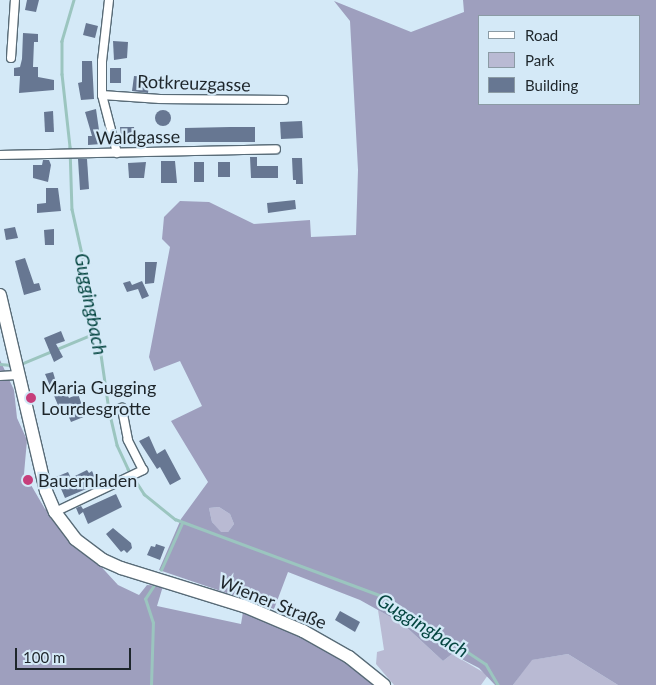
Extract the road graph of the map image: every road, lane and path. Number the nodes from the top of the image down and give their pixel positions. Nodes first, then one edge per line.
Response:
1 (15, 0) edge
2 (109, 0) edge
3 (11, 58) dead end
4 (102, 95) junction
5 (284, 100) dead end
6 (276, 149) dead end
7 (118, 153) junction
8 (0, 155) edge
9 (0, 296) edge
10 (16, 367) junction
11 (0, 376) edge
12 (122, 408) dead end
13 (55, 512) junction
14 (384, 685) edge

1 - 3 street
2 - 4 street
4 - 5 street, Rotkreuzgasse
4 - 7 street
6 - 7 street, Waldgasse
7 - 8 street, Waldgasse
9 - 10 main road, Wiener Straße
10 - 11 street
10 - 13 main road, Wiener Straße
12 - 13 street
13 - 14 main road, Wiener Straße

